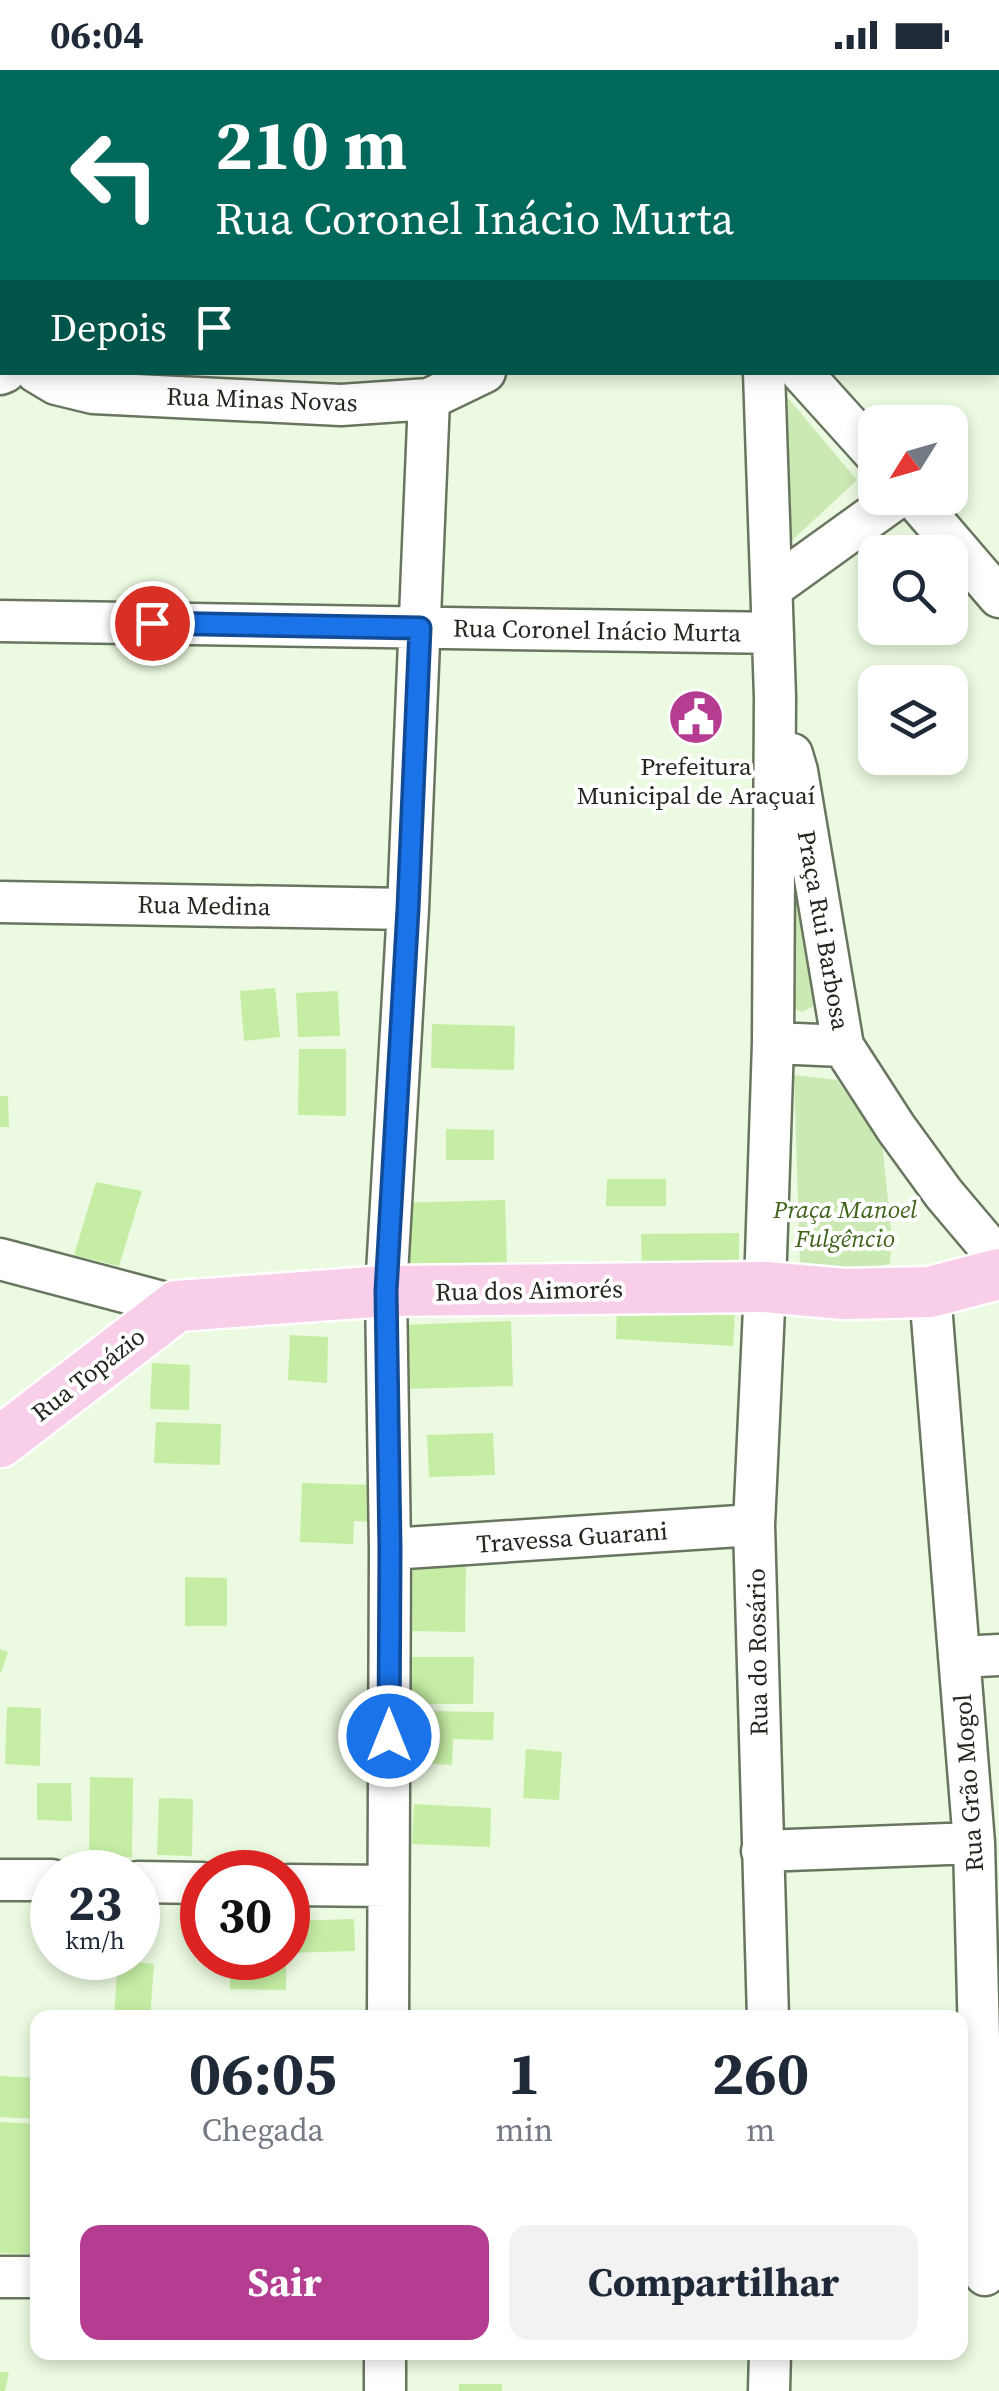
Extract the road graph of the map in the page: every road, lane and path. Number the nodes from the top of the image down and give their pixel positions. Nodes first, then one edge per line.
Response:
1 (41, 375) edge
2 (764, 375) edge
3 (804, 375) edge
4 (454, 383) edge
5 (858, 435) edge
6 (874, 515) edge
7 (929, 515) edge
8 (772, 588) junction
9 (999, 597) edge
10 (0, 621) edge
11 (420, 628) junction
12 (773, 633) junction
13 (775, 697) junction
14 (0, 902) edge
15 (408, 909) junction
16 (773, 1044) junction
17 (843, 1046) junction
18 (0, 1259) edge
19 (999, 1259) edge
20 (999, 1274) edge
21 (765, 1287) junction
22 (386, 1291) junction
23 (930, 1292) junction
24 (177, 1306) junction
25 (0, 1442) edge
26 (754, 1525) junction
27 (390, 1549) junction
28 (999, 1655) edge
29 (959, 1657) junction
30 (974, 1843) junction
31 (762, 1851) junction
32 (0, 1880) edge
33 (30, 1880) edge
34 (987, 1882) edge
35 (310, 1885) edge
36 (388, 1886) junction
37 (388, 2010) edge
38 (768, 2010) edge
39 (981, 2275) edge
40 (0, 2277) edge
41 (30, 2277) edge
42 (385, 2360) edge
43 (770, 2360) edge
44 (385, 2391) edge
45 (769, 2391) edge

1 - 4 street, Rua Minas Novas
2 - 8 street, Praça Rui Barbosa
3 - 5 street
4 - 11 street
6 - 8 street
7 - 9 street
8 - 12 street, Praça Rui Barbosa
10 - 11 street, Rua Coronel Inácio Murta
11 - 12 street, Rua Coronel Inácio Murta
11 - 15 street
12 - 13 street, Praça Rui Barbosa
13 - 16 street, Praça Rui Barbosa
13 - 17 street, Praça Rui Barbosa
14 - 15 street, Rua Medina
15 - 22 street
16 - 17 street
16 - 21 street
17 - 19 street
18 - 24 street, Rua dos Aimorés
20 - 23 main road, Rua dos Aimorés
21 - 22 main road, Rua dos Aimorés
21 - 23 main road, Rua dos Aimorés
21 - 26 street, Rua do Rosário
22 - 24 main road, Rua dos Aimorés
22 - 27 street
23 - 29 street, Rua Grão Mogol
24 - 25 main road, Rua Topázio
26 - 27 street, Travessa Guarani
26 - 31 street, Rua do Rosário
27 - 36 street
28 - 29 street
29 - 30 street, Rua Grão Mogol
30 - 31 street
30 - 34 street, Rua Grão Mogol
31 - 38 street, Rua do Rosário
32 - 33 street
34 - 39 street, Rua Grão Mogol
35 - 36 street
36 - 37 street
40 - 41 street
42 - 44 street
43 - 45 street

